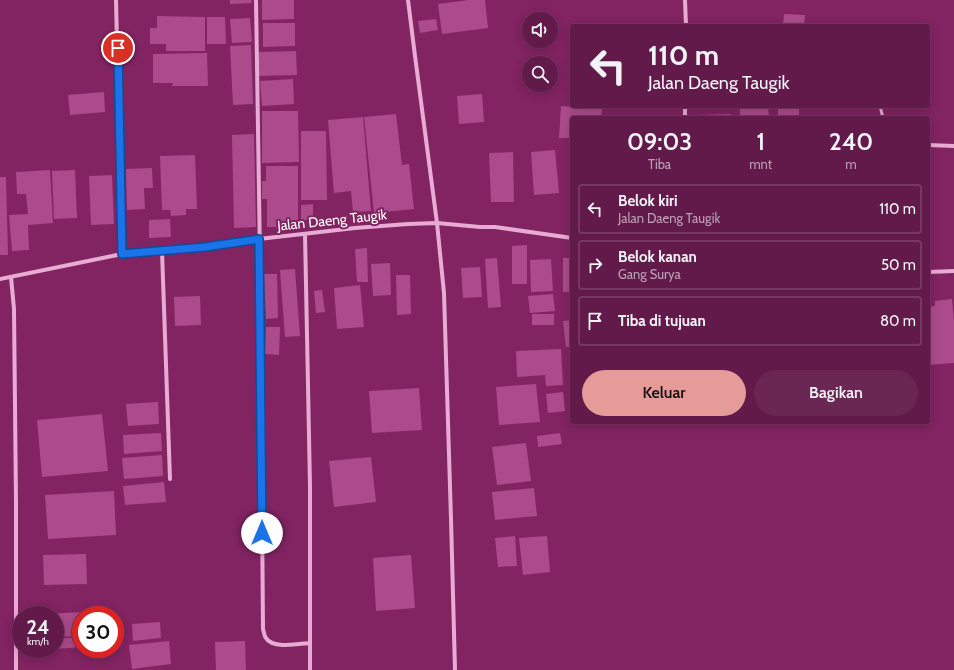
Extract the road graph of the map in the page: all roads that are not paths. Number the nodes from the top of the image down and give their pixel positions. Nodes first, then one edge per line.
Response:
1 (116, 0) edge
2 (256, 0) edge
3 (408, 0) edge
4 (685, 0) edge
5 (686, 24) edge
6 (930, 145) edge
7 (954, 146) edge
8 (437, 223) junction
9 (305, 234) junction
10 (570, 238) edge
11 (259, 239) junction
12 (162, 251) junction
13 (122, 254) junction
14 (954, 271) edge
15 (930, 272) edge
16 (11, 277) junction
17 (0, 279) edge
18 (170, 479) dead end
19 (310, 643) junction
20 (16, 670) edge
21 (310, 670) edge
22 (455, 670) edge

1 - 13 street
2 - 11 street
3 - 8 street
4 - 5 street
6 - 7 street
8 - 9 street, Jalan Daeng Taugik
8 - 10 street, Jalan Daeng Taugik
8 - 22 street
9 - 11 street, Jalan Daeng Taugik
9 - 19 street
11 - 12 street, Jalan Daeng Taugik
11 - 19 street
12 - 13 street, Jalan Daeng Taugik
12 - 18 street
13 - 16 street, Jalan Daeng Taugik
14 - 15 street
16 - 17 street, Jalan Daeng Taugik
16 - 20 street
19 - 21 street

